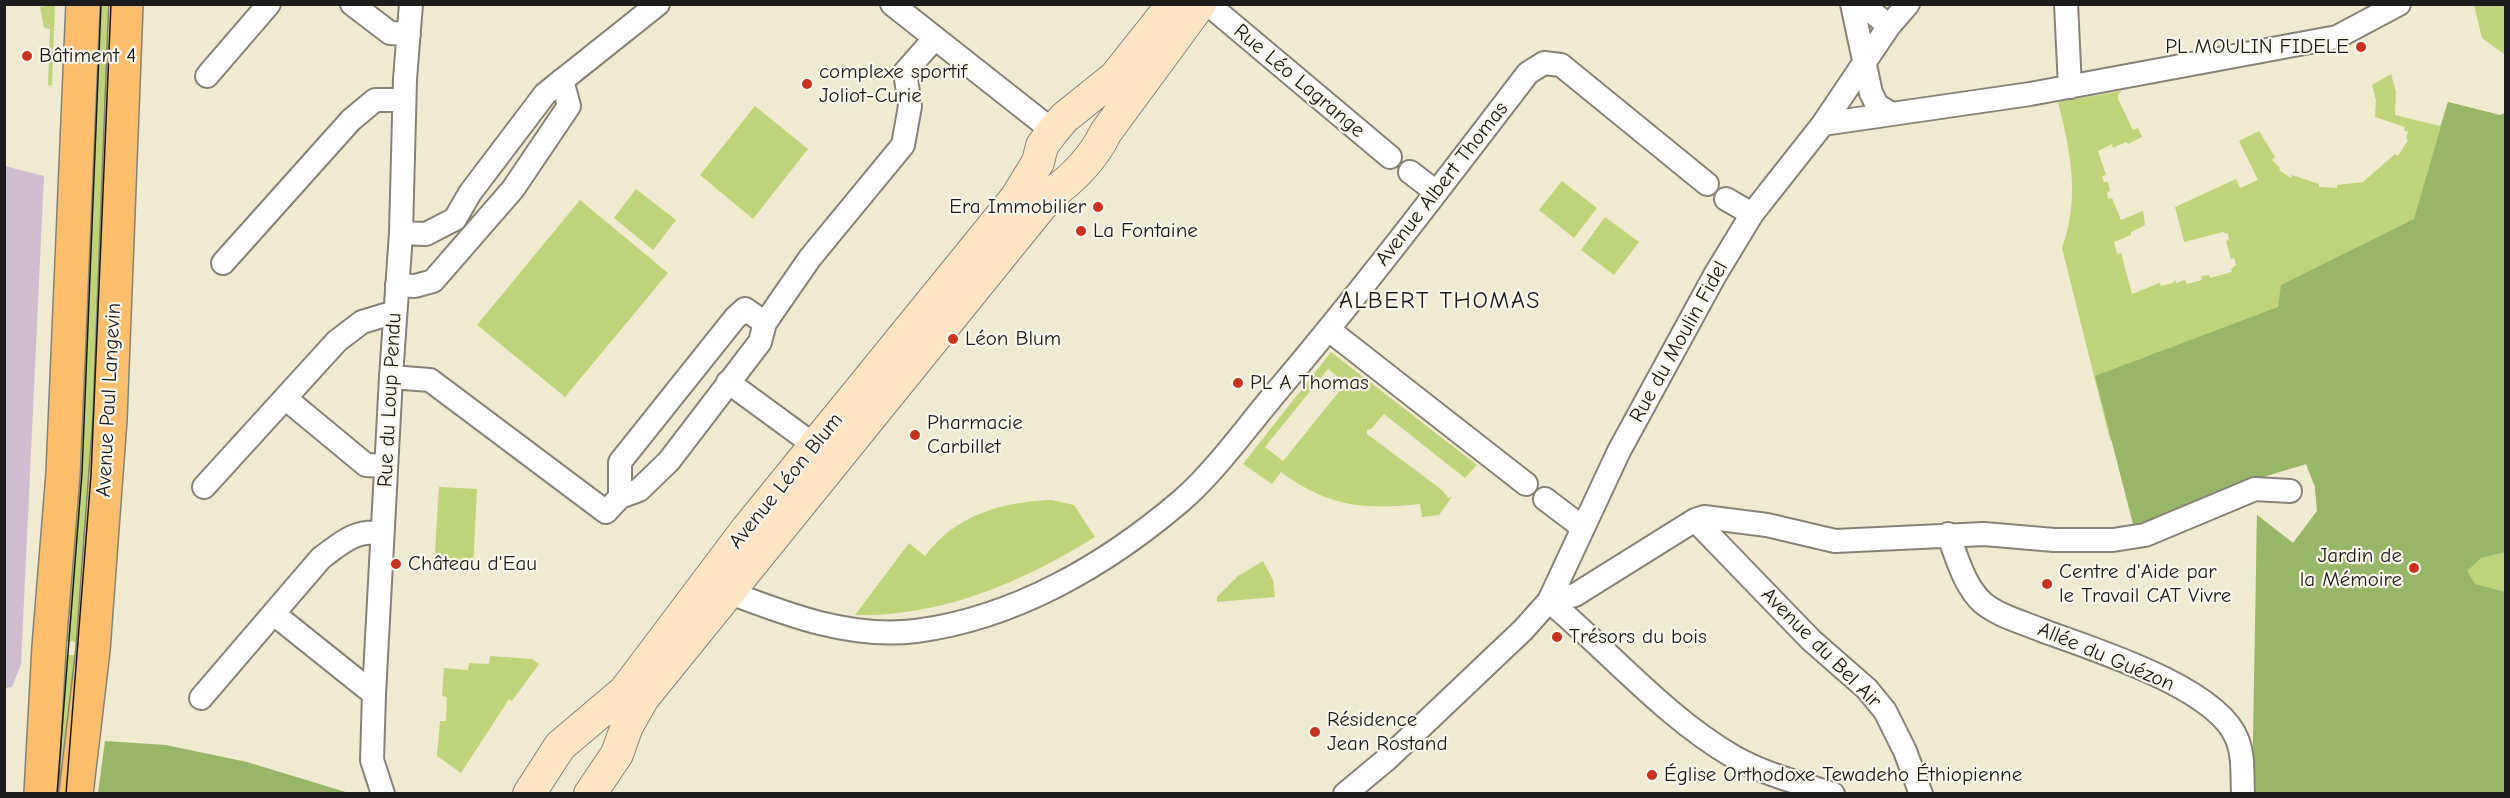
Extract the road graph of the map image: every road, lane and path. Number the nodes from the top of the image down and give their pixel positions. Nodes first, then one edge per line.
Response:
1 (83, 4) edge
2 (126, 4) edge
3 (269, 4) edge
4 (352, 4) edge
5 (411, 4) edge
6 (658, 4) edge
7 (892, 4) edge
8 (1173, 4) edge
9 (1200, 4) edge
10 (1208, 4) edge
11 (1852, 4) edge
12 (1862, 4) edge
13 (1908, 4) edge
14 (2066, 4) edge
15 (2399, 4) edge
16 (1889, 26) junction
17 (409, 34) junction
18 (935, 38) junction
19 (1864, 65) junction
20 (207, 76) dead end
21 (562, 80) junction
22 (2070, 87) junction
23 (404, 100) junction
24 (1079, 108) junction
25 (1890, 113) junction
26 (1823, 124) junction
27 (1053, 131) junction
28 (1106, 132) junction
29 (1390, 157) dead end
30 (1038, 162) junction
31 (1410, 172) dead end
32 (1707, 184) dead end
33 (1064, 185) junction
34 (1436, 192) junction
35 (1726, 199) dead end
36 (1752, 214) junction
37 (401, 233) junction
38 (223, 263) dead end
39 (397, 285) junction
40 (395, 312) junction
41 (765, 322) junction
42 (1329, 330) junction
43 (391, 377) junction
44 (728, 382) junction
45 (285, 398) junction
46 (814, 446) junction
47 (386, 466) junction
48 (1526, 484) dead end
49 (204, 487) dead end
50 (2290, 491) dead end
51 (620, 497) junction
52 (1545, 499) dead end
53 (1695, 520) junction
54 (1582, 527) junction
55 (382, 533) junction
56 (1948, 534) junction
57 (728, 592) junction
58 (1549, 601) junction
59 (274, 614) junction
60 (374, 694) junction
61 (201, 698) dead end
62 (550, 759) junction
63 (40, 794) edge
64 (76, 794) edge
65 (383, 794) edge
66 (529, 794) edge
67 (590, 794) edge
68 (1345, 794) edge
69 (1833, 794) edge
70 (1921, 794) edge
71 (2243, 794) edge

1 - 63 main road, Avenue Paul Langevin
2 - 64 main road, Avenue Paul Langevin
3 - 20 street
4 - 17 street
5 - 17 street, Rue du Loup Pendu
6 - 21 street
7 - 18 street
8 - 24 main road, Avenue Léon Blum
9 - 28 main road, Avenue Léon Blum
10 - 29 street, Rue Léo Lagrange
11 - 19 street
12 - 16 street
13 - 16 street, Rue du Moulin Fidel
14 - 22 street
15 - 22 street
16 - 19 street, Rue du Moulin Fidel
17 - 23 street, Rue du Loup Pendu
18 - 27 street
18 - 41 street
19 - 25 street
19 - 26 street, Rue du Moulin Fidel
21 - 37 street
21 - 39 street
22 - 25 street
23 - 37 street, Rue du Loup Pendu
23 - 38 street
24 - 27 main road, Avenue Léon Blum
24 - 28 main road
25 - 26 street
26 - 36 street, Rue du Moulin Fidel
27 - 30 main road, Avenue Léon Blum
28 - 33 main road, Avenue Léon Blum
30 - 33 main road
30 - 46 main road, Avenue Léon Blum
31 - 34 street
32 - 34 street, Avenue Albert Thomas
33 - 57 main road, Avenue Léon Blum
34 - 42 street, Avenue Albert Thomas
35 - 36 street
36 - 54 street, Rue du Moulin Fidel
37 - 39 street, Rue du Loup Pendu
39 - 40 street, Rue du Loup Pendu
40 - 43 street, Rue du Loup Pendu
40 - 45 street
41 - 44 street
41 - 51 street
42 - 48 street
42 - 57 street, Avenue Albert Thomas
43 - 47 street, Rue du Loup Pendu
43 - 51 street
44 - 46 street
44 - 51 street
45 - 47 street
45 - 49 street
46 - 62 main road, Avenue Léon Blum
47 - 55 street, Rue du Loup Pendu
50 - 56 street
52 - 54 street
53 - 56 street
53 - 58 street
53 - 70 street, Avenue du Bel Air
54 - 58 street, Rue du Moulin Fidel
55 - 59 street
55 - 60 street, Rue du Loup Pendu
56 - 71 street, Allée du Guézon
57 - 67 main road, Avenue Léon Blum
58 - 68 street, Rue du Moulin Fidel
58 - 69 street
59 - 60 street
59 - 61 street
60 - 65 street, Rue du Loup Pendu
62 - 66 main road, Avenue Léon Blum
62 - 67 main road

